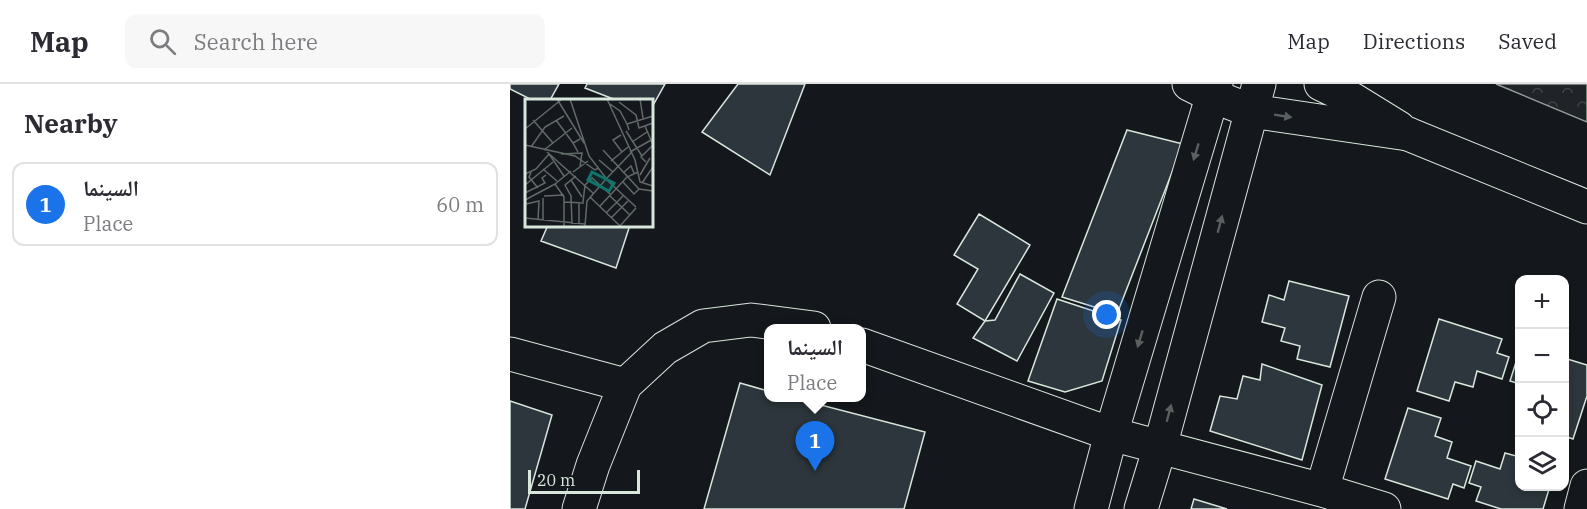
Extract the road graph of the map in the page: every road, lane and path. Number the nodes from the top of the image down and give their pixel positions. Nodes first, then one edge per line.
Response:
1 (1321, 84) edge
2 (1206, 88) edge
3 (1255, 97) edge
4 (1408, 134) junction
5 (1587, 207) edge
6 (1378, 297) dead end
7 (782, 324) edge
8 (866, 347) edge
9 (510, 354) edge
10 (625, 385) junction
11 (1111, 434) junction
12 (1160, 447) junction
13 (1587, 486) edge
14 (1322, 490) junction
15 (579, 509) edge
16 (1091, 509) edge
17 (1141, 509) edge
18 (1384, 509) edge
19 (1581, 509) edge

1 - 4 main road
2 - 3 main road
2 -> 11 main road
3 -> 4 main road
12 -> 3 main road
4 - 5 main road
6 - 14 main road
7 - 10 main road
8 - 11 main road
9 - 10 main road
10 - 15 main road
11 - 12 main road
11 - 16 main road
12 - 14 main road
12 - 17 main road
13 - 19 main road
14 - 18 main road

